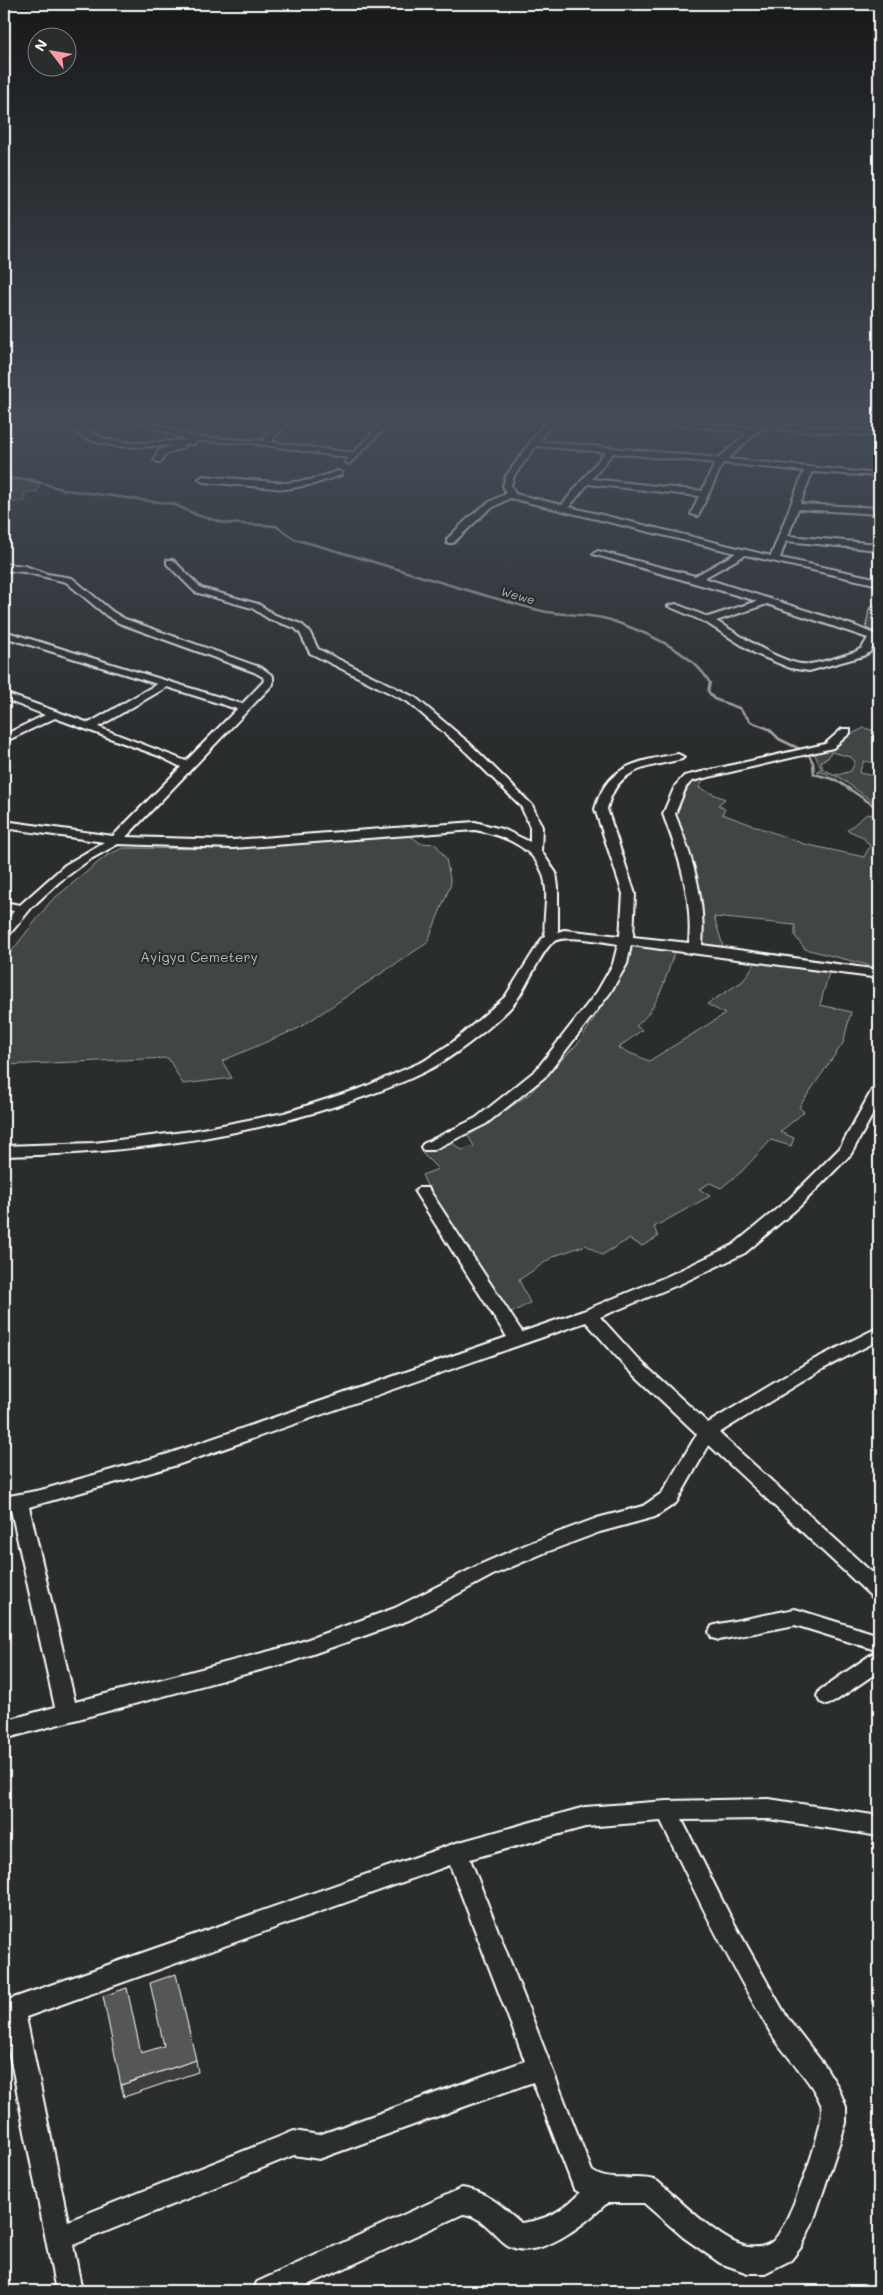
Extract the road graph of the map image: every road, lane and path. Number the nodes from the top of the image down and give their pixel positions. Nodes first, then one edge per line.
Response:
1 (466, 525) edge
2 (640, 525) edge
3 (788, 525) edge
4 (783, 538) junction
5 (450, 541) dead end
6 (879, 547) edge
7 (742, 553) junction
8 (598, 554) dead end
9 (774, 560) junction
10 (170, 562) dead end
11 (4, 568) edge
12 (696, 579) junction
13 (879, 582) edge
14 (765, 602) junction
15 (674, 606) dead end
16 (708, 620) junction
17 (870, 621) dead end
18 (852, 628) junction
19 (4, 634) edge
20 (877, 638) edge
21 (163, 685) junction
22 (4, 696) edge
23 (245, 708) junction
24 (55, 714) junction
25 (90, 727) junction
26 (846, 731) dead end
27 (4, 738) edge
28 (678, 757) dead end
29 (188, 766) junction
30 (4, 824) edge
31 (116, 840) junction
32 (536, 850) junction
33 (4, 906) edge
34 (25, 909) junction
35 (4, 932) edge
36 (552, 938) junction
37 (626, 939) junction
38 (695, 948) junction
39 (879, 974) edge
40 (879, 1090) edge
41 (428, 1148) dead end
42 (4, 1151) edge
43 (423, 1192) dead end
44 (589, 1315) junction
45 (879, 1333) edge
46 (518, 1340) junction
47 (707, 1432) junction
48 (11, 1503) edge
49 (879, 1591) edge
50 (719, 1632) dead end
51 (879, 1643) edge
52 (879, 1660) edge
53 (827, 1696) dead end
54 (67, 1713) junction
55 (4, 1730) edge
56 (667, 1811) junction
57 (879, 1826) edge
58 (456, 1853) junction
59 (9, 2011) edge
60 (539, 2068) junction
61 (602, 2190) junction
62 (59, 2238) junction
63 (69, 2291) edge
64 (266, 2291) edge

1 - 5 street
2 - 7 street
3 - 4 street
4 - 6 street
4 - 9 street
7 - 9 street
7 - 12 street
8 - 12 street
9 - 13 street
10 - 32 street
11 - 23 street
12 - 14 street
14 - 16 street
14 - 18 street
15 - 16 street
16 - 20 street
17 - 18 street
18 - 20 street
19 - 21 street
21 - 23 street
21 - 25 street
22 - 24 street
23 - 29 street
24 - 25 street
24 - 27 street
25 - 29 street
26 - 38 street
28 - 37 street
29 - 31 street
30 - 31 street
31 - 32 street
31 - 34 street
32 - 36 street
33 - 34 street
34 - 35 street
36 - 37 street
36 - 42 street
37 - 38 street
37 - 41 street
38 - 39 street
40 - 44 street
43 - 46 street
44 - 46 street
44 - 47 street
45 - 47 street
46 - 48 street
47 - 49 street
47 - 54 street
48 - 54 street
50 - 51 street
52 - 53 street
54 - 55 street
56 - 57 street
56 - 58 street
56 - 61 street
58 - 59 street
58 - 60 street
59 - 62 street
60 - 61 street
60 - 62 street
61 - 64 street
62 - 63 street

